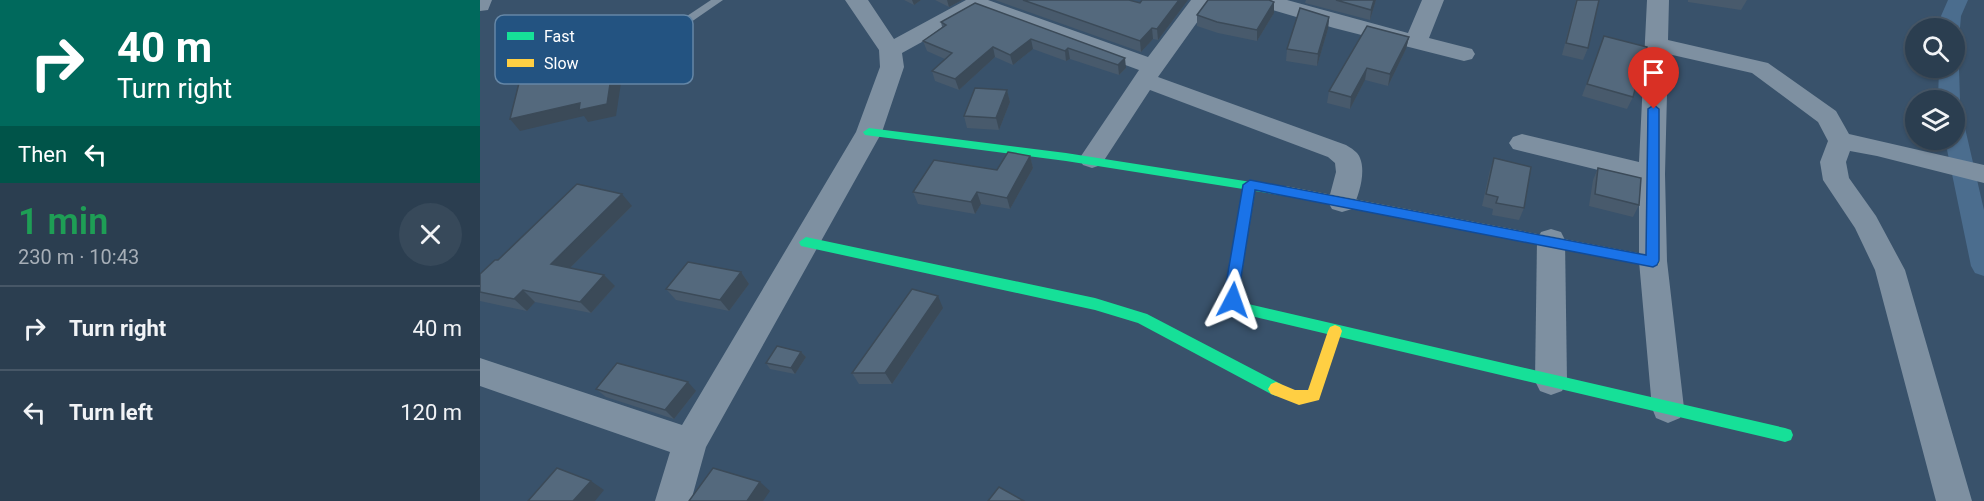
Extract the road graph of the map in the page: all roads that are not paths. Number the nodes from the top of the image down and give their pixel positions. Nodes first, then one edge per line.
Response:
1 (481, 0) edge
2 (718, 0) edge
3 (856, 0) edge
4 (1202, 0) edge
5 (1264, 0) edge
6 (1433, 0) edge
7 (1658, 0) edge
8 (979, 2) edge
9 (480, 5) edge
10 (693, 17) edge
11 (1416, 42) junction
12 (1655, 44) junction
13 (890, 50) junction
14 (1464, 54) dead end
15 (1149, 74) junction
16 (869, 132) junction
17 (1841, 141) junction
18 (1522, 143) dead end
19 (1092, 159) junction
20 (1652, 174) junction
21 (1984, 174) edge
22 (1250, 185) junction
23 (1342, 202) junction
24 (1551, 240) junction
25 (806, 242) junction
26 (1653, 261) junction
27 (1335, 331) junction
28 (480, 372) edge
29 (1551, 381) junction
30 (1668, 408) junction
31 (1785, 435) dead end
32 (690, 444) junction
33 (673, 501) edge
34 (1954, 501) edge

1 - 9 street
2 - 10 lane
3 - 13 street
4 - 15 street
5 - 11 street
6 - 11 street
7 - 12 street
8 - 13 street
8 - 15 street
11 - 14 street
12 - 17 street
12 - 20 street
13 - 16 street
15 - 19 street
15 - 23 street
16 - 19 street
16 - 25 street
17 - 21 street
17 - 34 street
18 - 20 street
19 - 22 street
20 - 26 street
22 - 23 street
22 - 27 street
23 - 24 street
24 - 26 street
24 - 29 street
25 - 27 street
25 - 32 street
26 - 30 street
27 - 29 street
28 - 32 street
29 - 30 street
30 - 31 street
32 - 33 street

